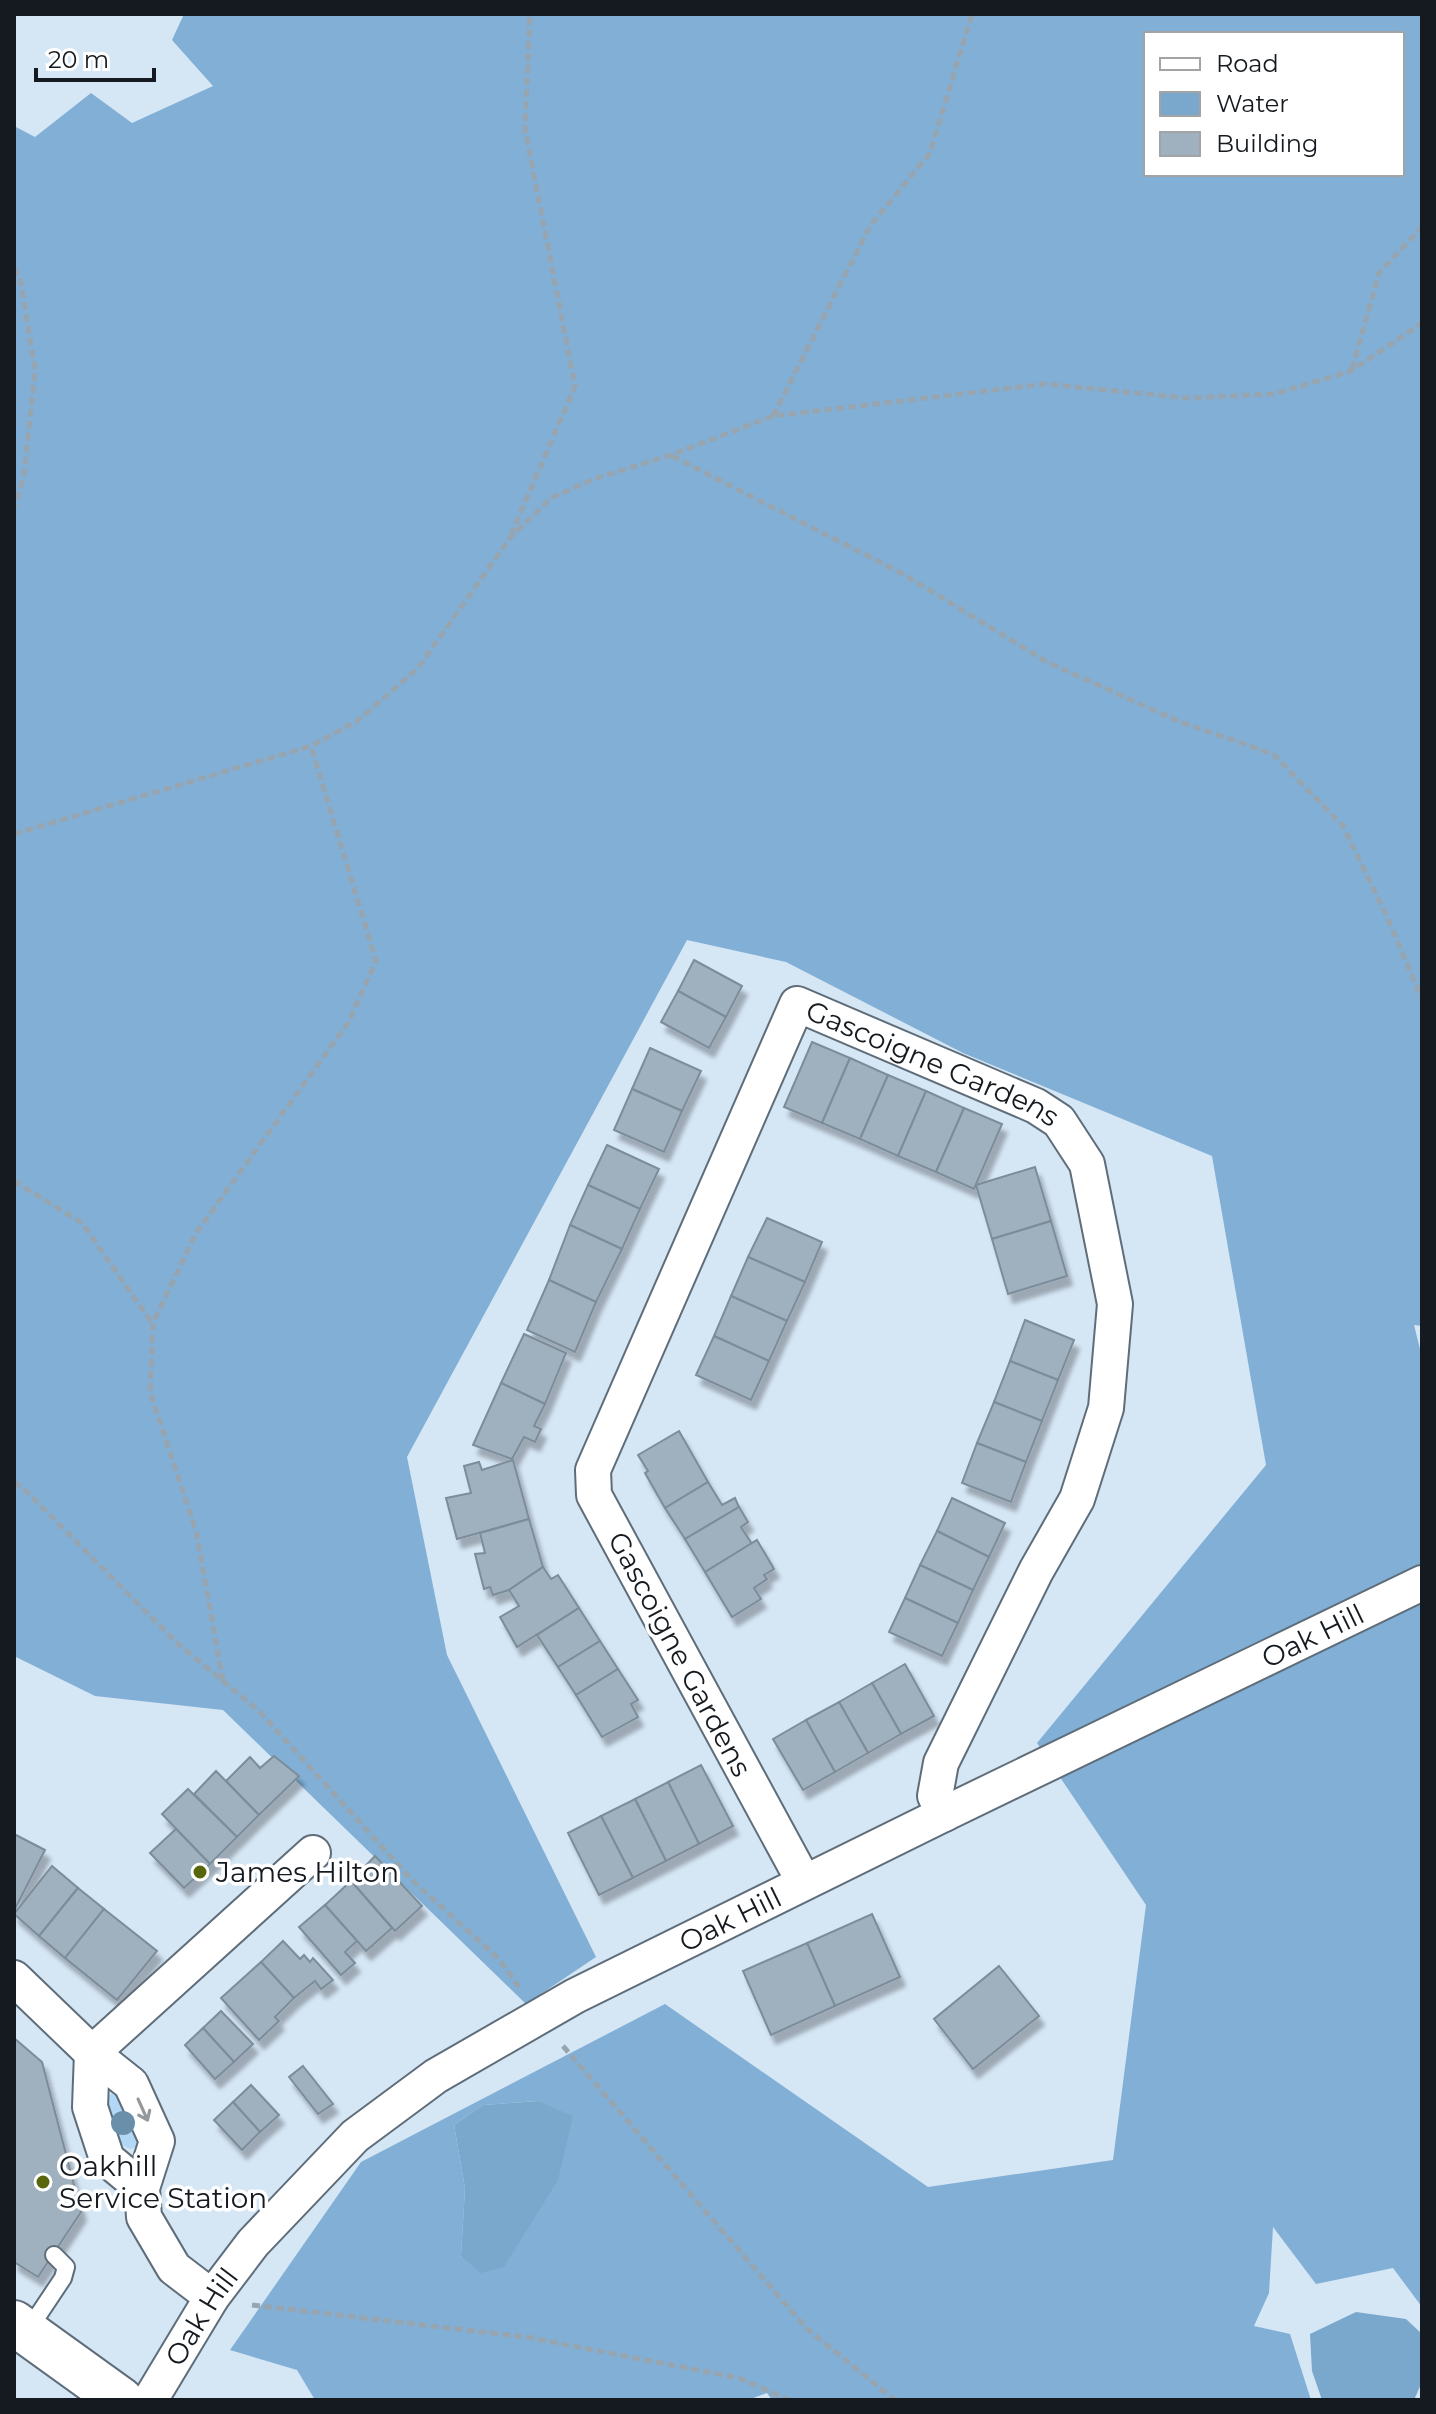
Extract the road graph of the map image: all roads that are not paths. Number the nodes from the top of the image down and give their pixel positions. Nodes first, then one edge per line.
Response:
1 (1422, 1583) edge
2 (944, 1814) junction
3 (313, 1853) dead end
4 (804, 1882) junction
5 (14, 1978) edge
6 (92, 2053) junction
7 (142, 2188) junction
8 (54, 2255) dead end
9 (212, 2297) junction
10 (20, 2327) edge
11 (121, 2400) edge
12 (150, 2400) edge

1 - 2 street, Oak Hill
2 - 4 street, Oak Hill
2 - 4 street, Gascoigne Gardens
3 - 6 street
4 - 9 street, Oak Hill
5 - 6 street
6 - 7 street
6 -> 7 street
7 - 9 street
8 - 10 lane
9 - 12 street, Oak Hill
10 - 11 main road

